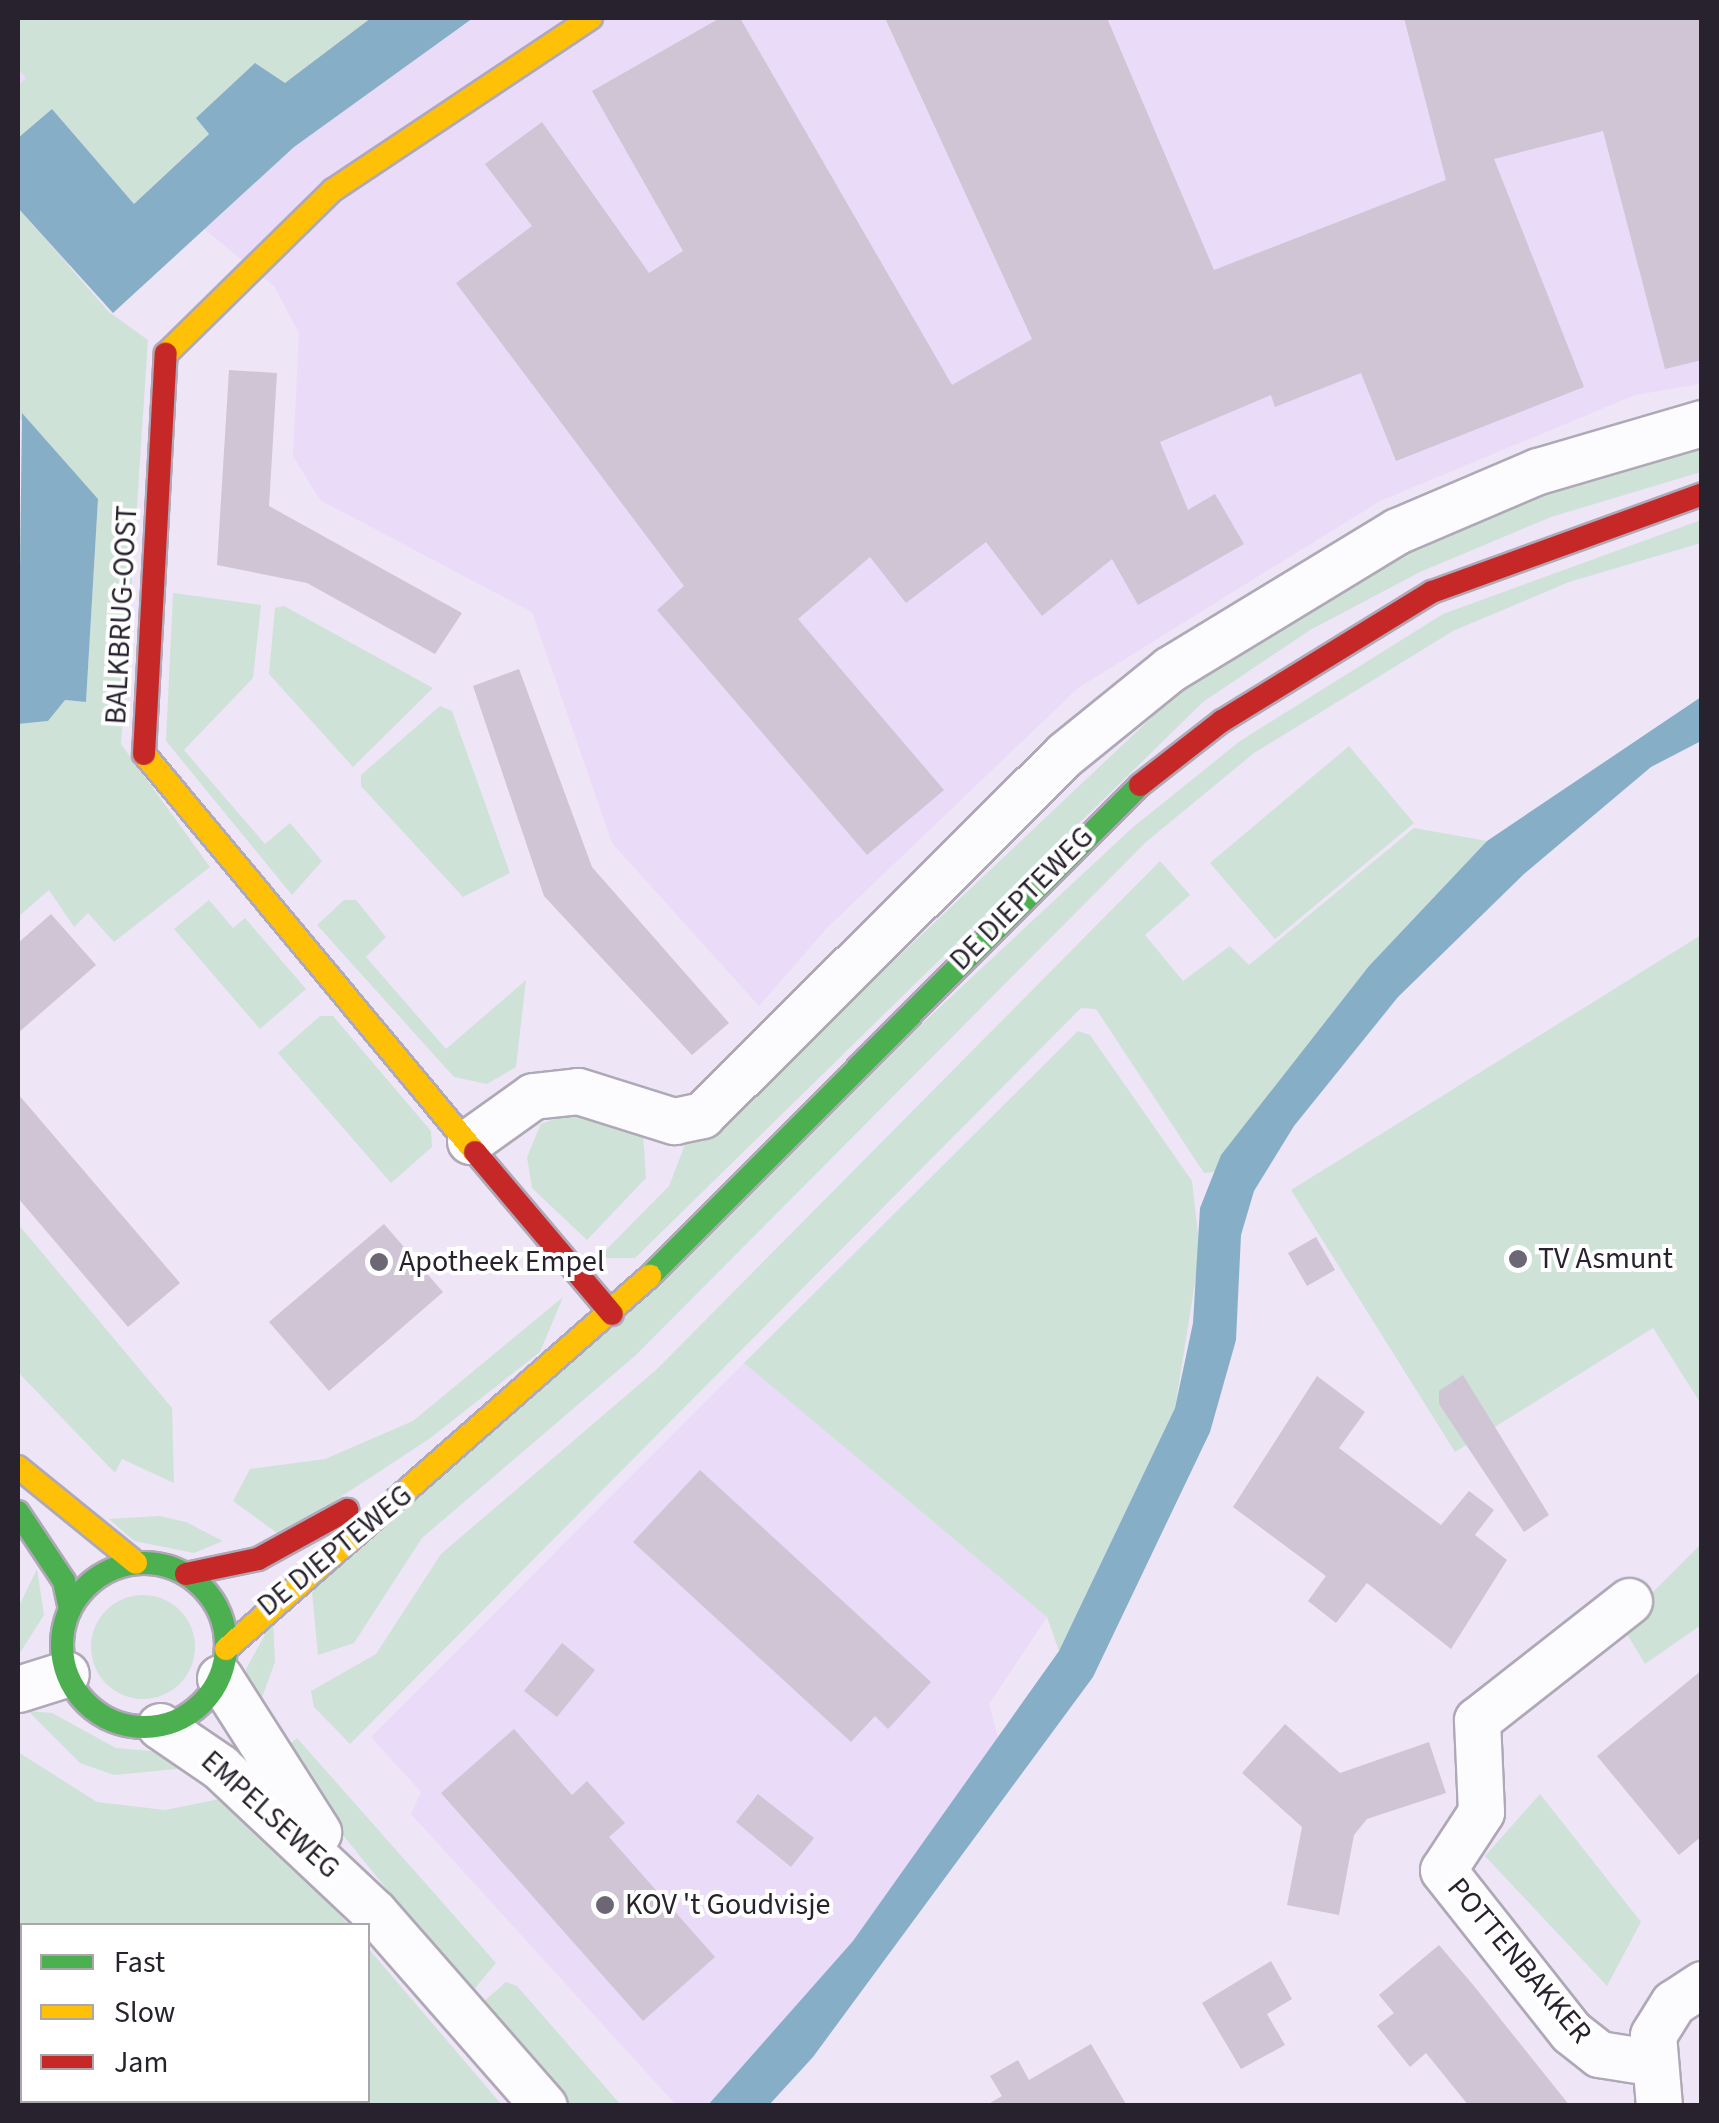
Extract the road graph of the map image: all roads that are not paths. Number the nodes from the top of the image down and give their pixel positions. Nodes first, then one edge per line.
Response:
1 (590, 18) edge
2 (1702, 424) edge
3 (1702, 494) edge
4 (470, 1141) junction
5 (612, 1314) junction
6 (447, 1457) junction
7 (18, 1467) edge
8 (18, 1512) edge
9 (136, 1563) junction
10 (186, 1574) junction
11 (1629, 1601) dead end
12 (70, 1609) junction
13 (223, 1663) junction
14 (66, 1674) junction
15 (18, 1689) edge
16 (160, 1726) junction
17 (374, 1912) junction
18 (1702, 1984) edge
19 (1649, 2062) junction
20 (544, 2106) edge
21 (1659, 2106) edge

1 - 4 street, BALKBRUG-OOST
2 - 4 street
3 - 5 street, DE DIEPTEWEG
4 - 5 street, BALKBRUG-OOST
5 - 6 street, DE DIEPTEWEG
6 - 10 street, DE DIEPTEWEG
6 - 13 street, DE DIEPTEWEG
7 - 9 street
8 - 12 street
9 - 10 street
9 - 12 street
10 - 13 street
11 - 19 street, POTTENBAKKER
12 - 14 street
13 - 16 street
13 - 17 street, EMPELSEWEG
14 - 15 street
14 - 16 street
16 - 17 street, EMPELSEWEG
17 - 20 street, EMPELSEWEG
18 - 19 street
19 - 21 street

